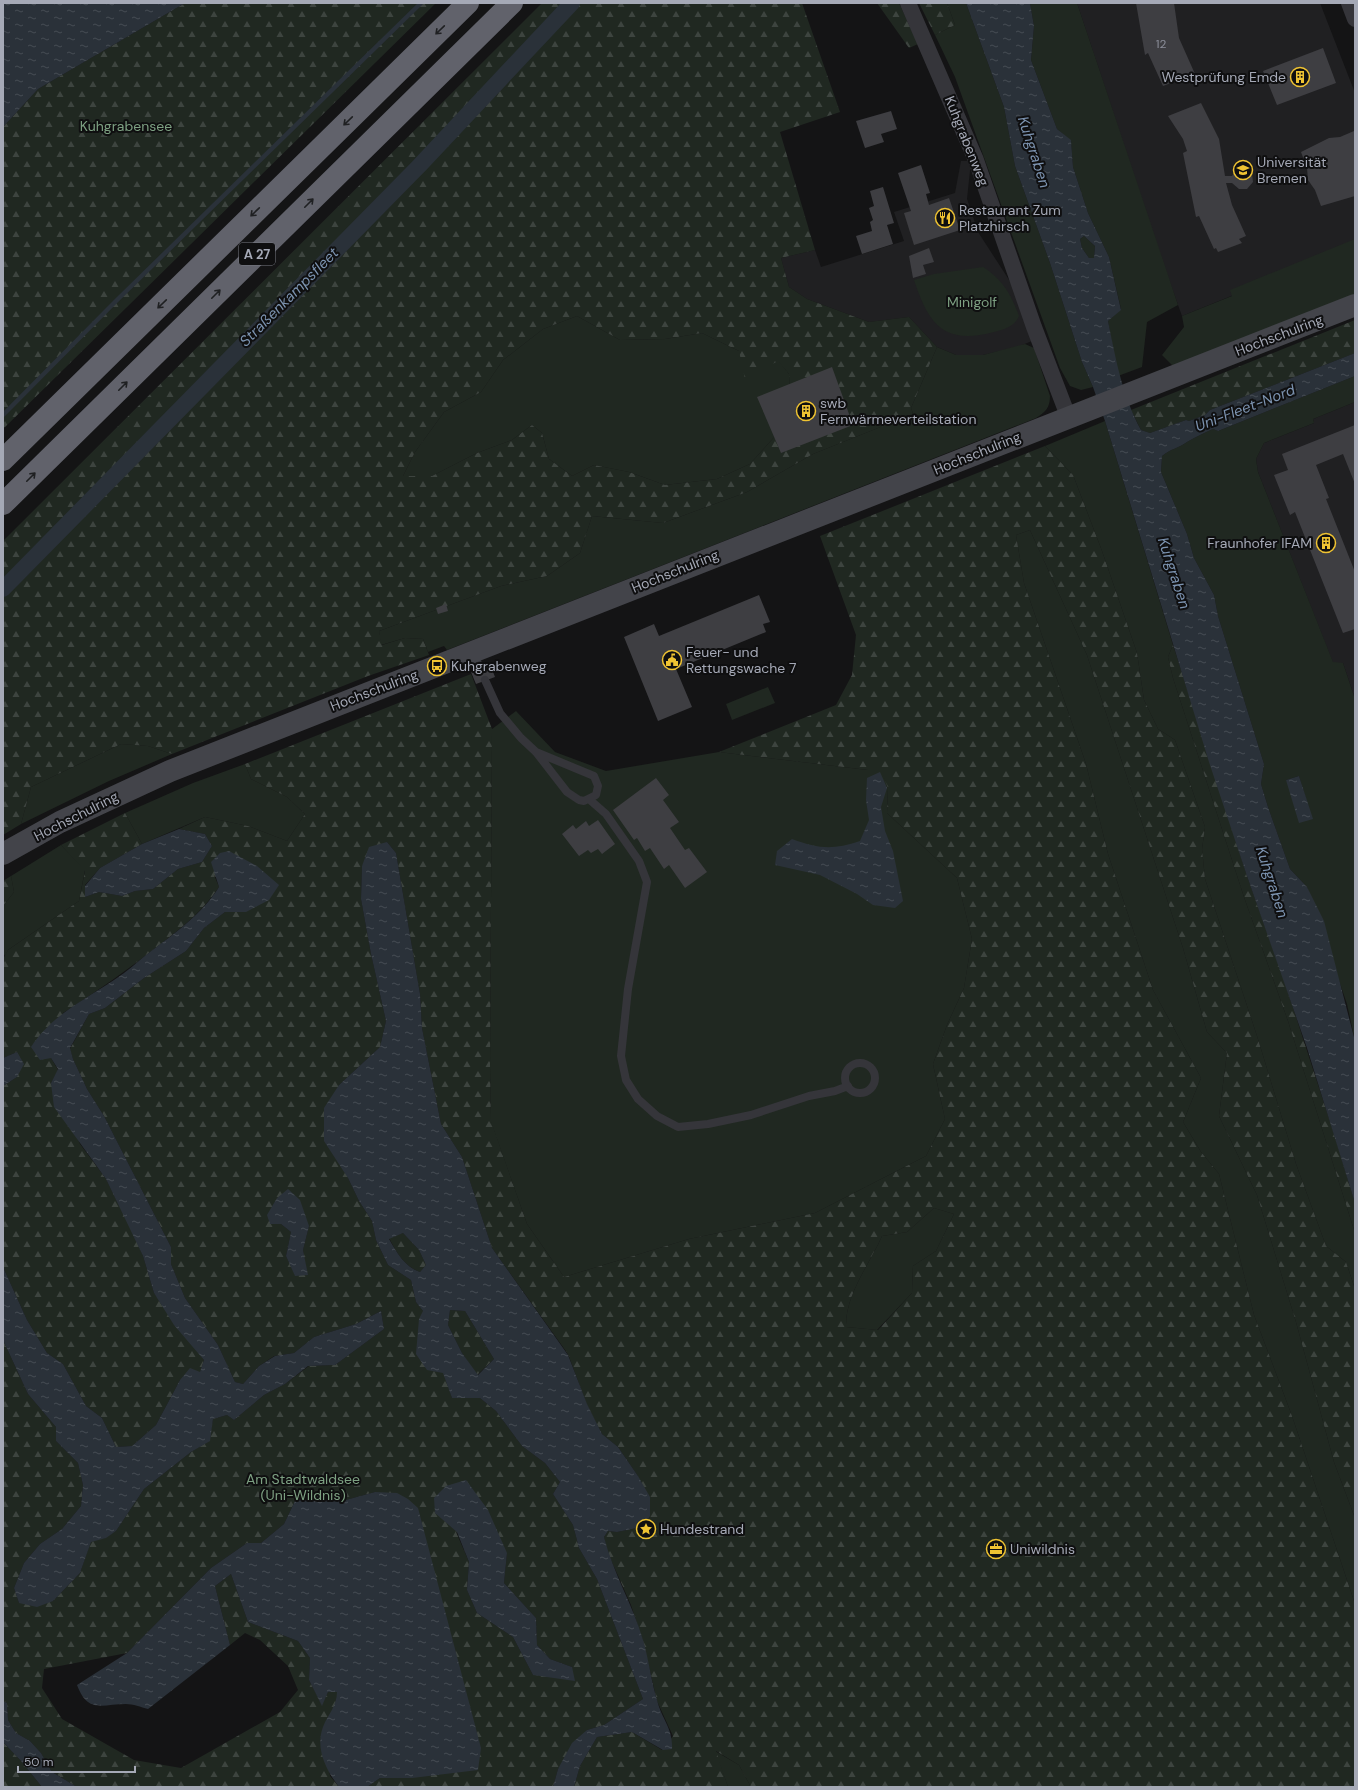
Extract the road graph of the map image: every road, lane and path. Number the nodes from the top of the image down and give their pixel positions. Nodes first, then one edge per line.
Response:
1 (468, 3) edge
2 (512, 3) edge
3 (908, 3) edge
4 (1348, 3) edge
5 (1355, 19) edge
6 (1355, 304) edge
7 (1068, 416) junction
8 (3, 460) edge
9 (3, 504) edge
10 (485, 680) dead end
11 (536, 752) junction
12 (590, 800) junction
13 (3, 854) edge
14 (848, 1086) dead end

1 -> 8 highway, A 27
9 -> 2 highway, A 27
3 - 7 street, Kuhgrabenweg
4 - 5 street
6 - 7 street, Hochschulring
7 - 13 street, Hochschulring
10 - 11 lane
11 - 12 lane
11 - 12 lane
12 - 14 lane

